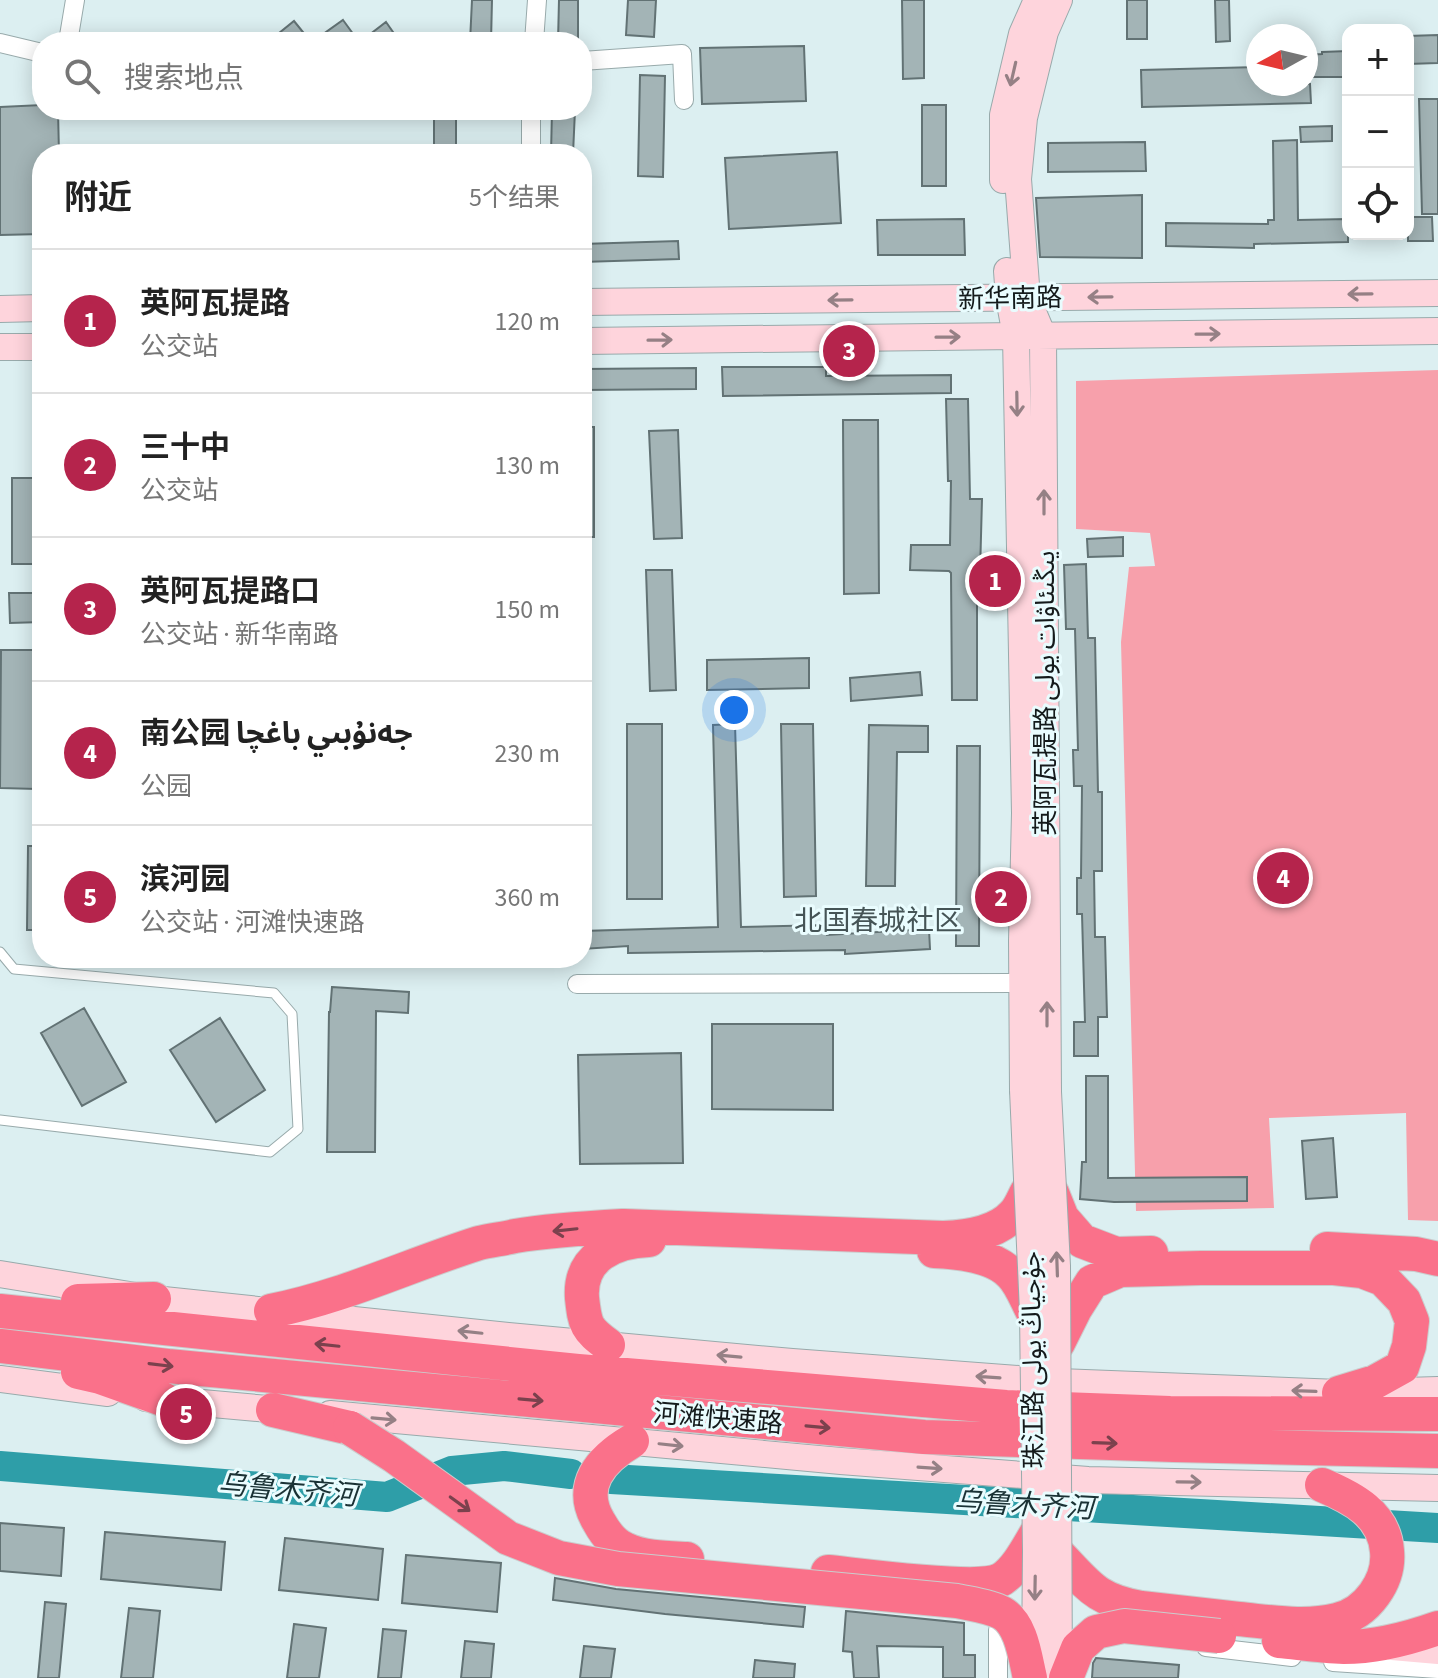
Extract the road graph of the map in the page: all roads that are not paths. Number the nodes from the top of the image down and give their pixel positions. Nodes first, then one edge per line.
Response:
1 (75, 0) edge
2 (537, 0) edge
3 (1037, 0) edge
4 (1059, 0) edge
5 (70, 32) edge
6 (535, 32) edge
7 (0, 43) edge
8 (32, 51) edge
9 (592, 60) edge
10 (684, 100) dead end
11 (531, 120) edge
12 (531, 144) edge
13 (1438, 293) edge
14 (1018, 298) junction
15 (592, 302) edge
16 (32, 308) edge
17 (0, 309) edge
18 (1438, 331) edge
19 (1016, 336) junction
20 (1043, 336) junction
21 (592, 341) edge
22 (0, 347) edge
23 (32, 347) edge
24 (0, 952) edge
25 (1022, 983) junction
26 (577, 984) dead end
27 (1035, 1091) junction
28 (0, 1120) edge
29 (1040, 1192) junction
30 (670, 1233) junction
31 (1318, 1258) junction
32 (1438, 1259) edge
33 (0, 1274) edge
34 (154, 1299) junction
35 (0, 1302) edge
36 (0, 1311) edge
37 (271, 1311) junction
38 (1033, 1312) junction
39 (1058, 1343) junction
40 (608, 1345) junction
41 (0, 1346) edge
42 (0, 1354) edge
43 (0, 1379) edge
44 (1438, 1390) edge
45 (1339, 1393) junction
46 (165, 1400) junction
47 (273, 1410) junction
48 (1438, 1414) edge
49 (632, 1441) junction
50 (1438, 1451) edge
51 (1322, 1485) junction
52 (1438, 1488) edge
53 (1047, 1545) junction
54 (1222, 1627) junction
55 (1438, 1628) edge
56 (1376, 1645) junction
57 (1438, 1651) edge
58 (1438, 1669) edge
59 (998, 1678) edge
60 (1032, 1678) edge
61 (1059, 1678) edge
62 (1066, 1678) edge

1 - 5 street
2 - 6 street
3 -> 14 street
4 - 14 street
7 - 8 street
9 - 10 street
11 - 12 street
13 -> 14 street, 新华南路
14 -> 15 street, 新华南路
14 - 19 street, 英阿瓦提路 يىڭىئاۋات يولى
14 - 20 street, 英阿瓦提路 يىڭىئاۋات يولى
16 - 17 street
20 -> 18 street, 新华南路
19 - 20 street, 新华南路
21 -> 19 street, 新华南路
19 -> 25 street, 英阿瓦提路 يىڭىئاۋات يولى
27 -> 20 street, 英阿瓦提路 يىڭىئاۋات يولى
22 - 23 street
24 - 28 lane
25 - 26 street
25 - 27 street, 英阿瓦提路 يىڭىئاۋات يولى
27 - 29 street, 珠江路 جۇجياڭ يولى, bridge
29 - 30 highway
29 - 31 highway, bridge
29 - 38 street, 珠江路 جۇجياڭ يولى, bridge
39 -> 29 street, 珠江路 جۇجياڭ يولى, bridge
30 -> 37 highway
30 - 38 highway
30 - 40 highway
31 - 32 highway
31 - 39 highway
31 - 45 highway
33 - 34 street
34 - 35 highway
34 - 37 street
48 -> 36 highway, 河滩快速路
40 -> 37 street
38 - 53 street, 珠江路 جۇجياڭ يولى, bridge
39 - 53 street, 珠江路 جۇجياڭ يولى, bridge
45 -> 40 street
41 -> 50 highway, 河滩快速路
42 - 46 highway
43 - 46 street
44 - 45 street
46 - 47 street
47 -> 49 street
47 -> 60 highway, bridge
49 -> 51 street
49 - 53 highway
51 - 52 street
51 - 54 highway
53 - 54 highway
53 -> 60 street, 珠江路 جۇجياڭ يولى, bridge
53 - 61 street, 珠江路 جۇجياڭ يولى, bridge
54 - 56 highway
54 - 62 highway, bridge
55 - 56 highway
56 - 57 street
58 - 59 street

